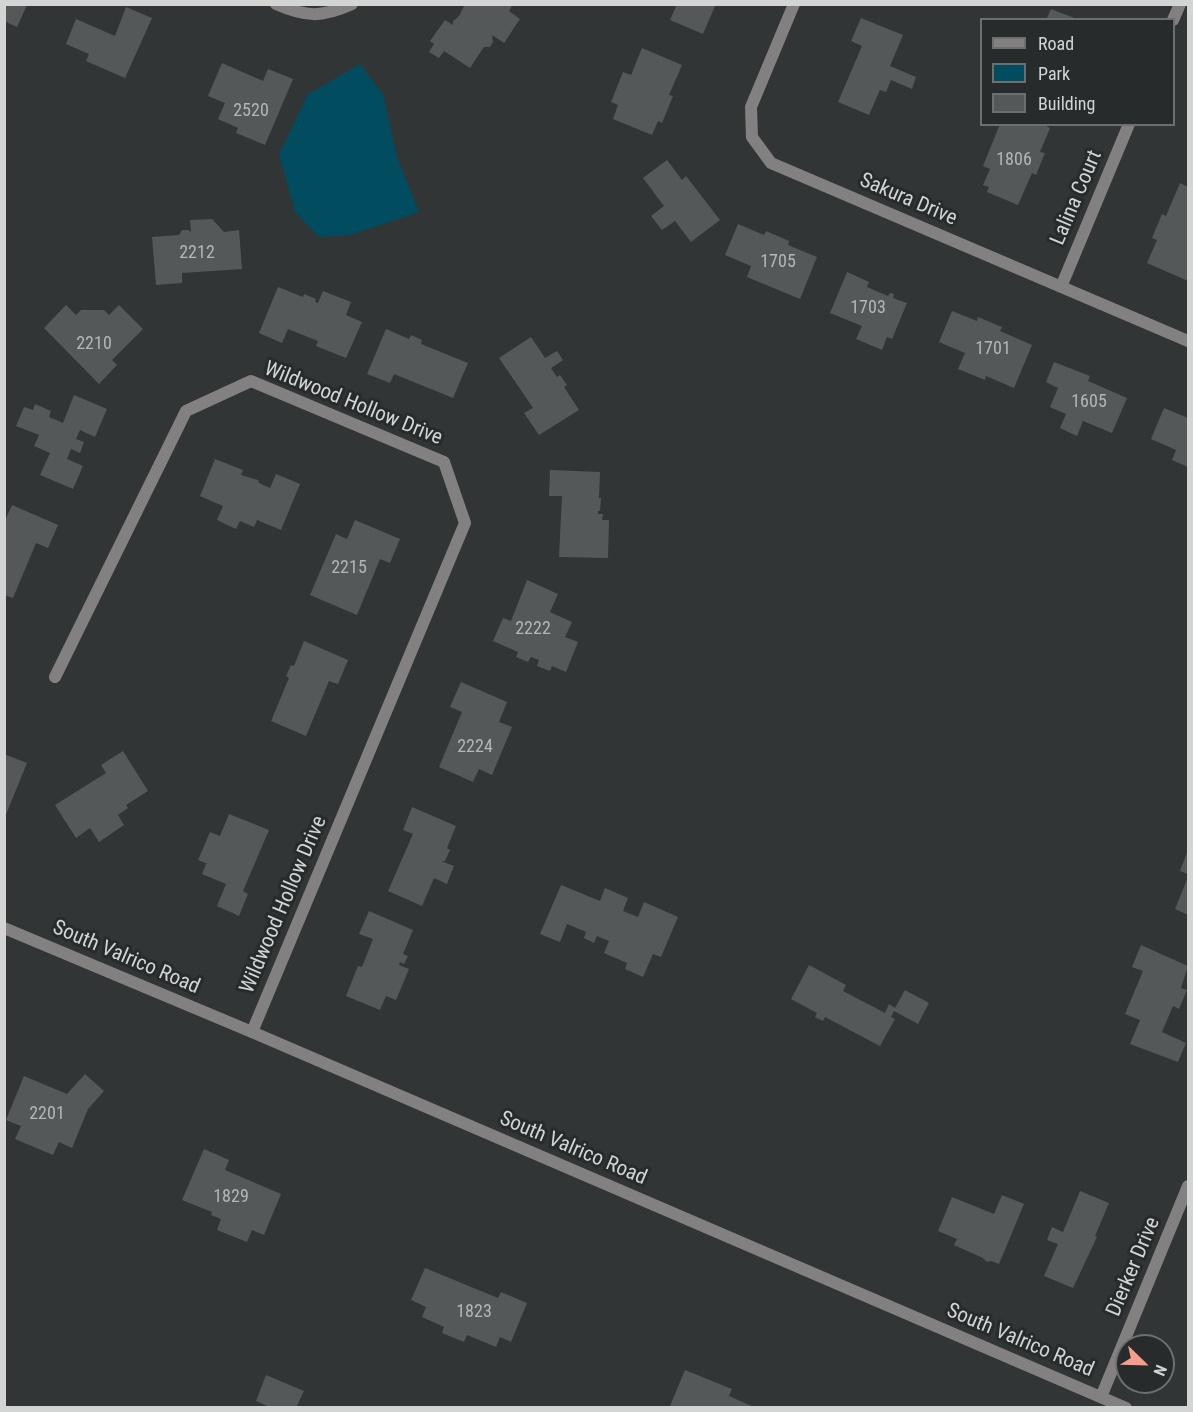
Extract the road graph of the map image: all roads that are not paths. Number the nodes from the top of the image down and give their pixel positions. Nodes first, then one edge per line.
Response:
1 (276, 4) edge
2 (352, 4) edge
3 (794, 4) edge
4 (1180, 4) edge
5 (1174, 18) edge
6 (1128, 126) edge
7 (1061, 287) junction
8 (1188, 341) edge
9 (55, 677) dead end
10 (4, 928) edge
11 (252, 1032) junction
12 (1188, 1186) edge
13 (1101, 1397) junction
14 (1126, 1407) edge

1 - 2 street
3 - 7 street, Sakura Drive
4 - 5 street
6 - 7 street, Lalina Court
7 - 8 street, Sakura Drive
9 - 11 street, Wildwood Hollow Drive
10 - 11 street, South Valrico Road
11 - 13 street, South Valrico Road
12 - 13 street, Dierker Drive
13 - 14 street, South Valrico Road

